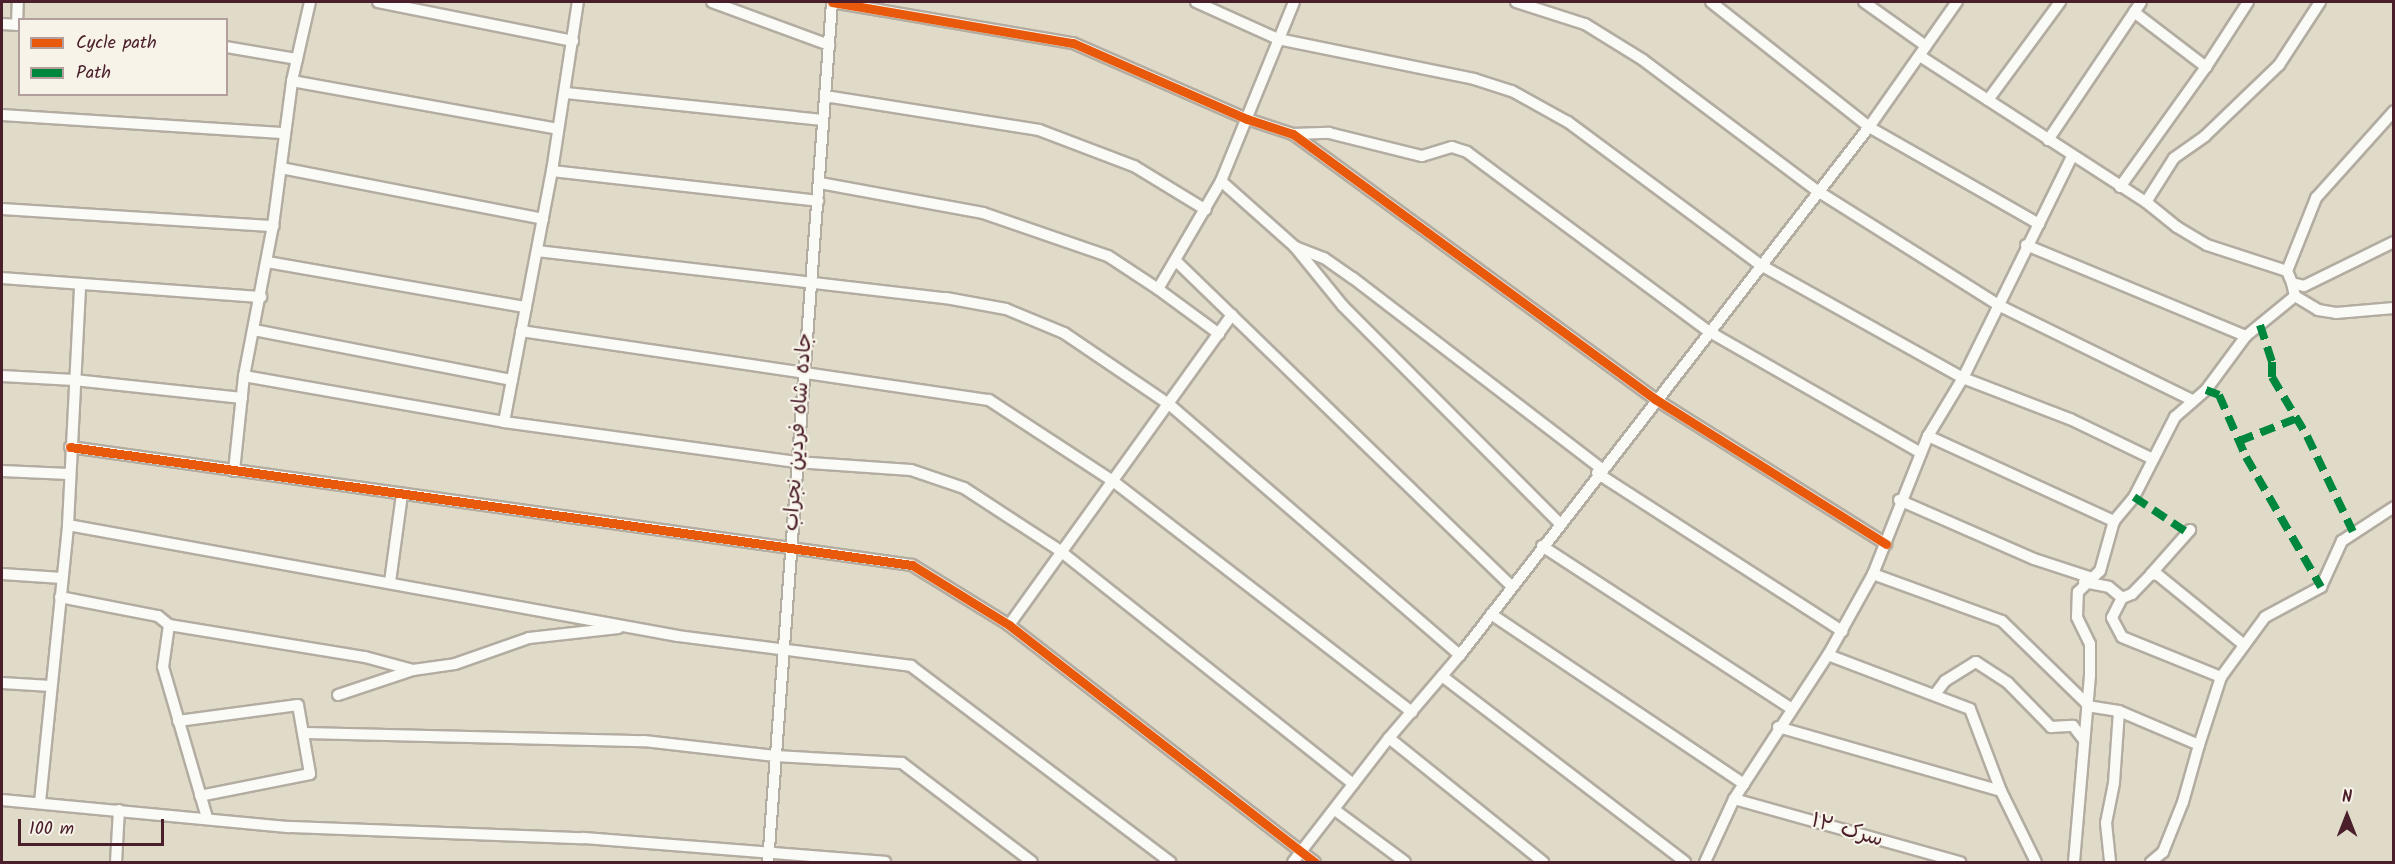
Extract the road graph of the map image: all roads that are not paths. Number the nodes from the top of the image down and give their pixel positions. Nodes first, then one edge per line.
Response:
1 (18, 2) edge
2 (310, 2) edge
3 (378, 2) edge
4 (578, 2) edge
5 (712, 2) edge
6 (832, 2) edge
7 (1196, 2) edge
8 (1294, 2) edge
9 (1516, 2) edge
10 (1711, 2) edge
11 (1864, 2) edge
12 (1957, 2) edge
13 (2060, 2) edge
14 (2141, 2) edge
15 (2248, 2) edge
16 (2320, 2) edge
17 (2134, 12) junction
18 (2, 24) edge
19 (18, 25) edge
20 (1278, 39) junction
21 (573, 41) junction
22 (829, 45) junction
23 (228, 47) edge
24 (1923, 51) junction
25 (297, 59) junction
26 (2206, 67) junction
27 (292, 81) junction
28 (566, 93) junction
29 (825, 96) junction
30 (1988, 100) junction
31 (2394, 111) edge
32 (2, 115) edge
33 (1247, 119) junction
34 (823, 120) junction
35 (1869, 127) junction
36 (558, 129) junction
37 (284, 133) junction
38 (1293, 134) junction
39 (2048, 140) junction
40 (2072, 156) junction
41 (281, 168) junction
42 (552, 171) junction
43 (1221, 181) junction
44 (820, 183) junction
45 (2120, 187) junction
46 (1816, 190) junction
47 (818, 201) junction
48 (2146, 202) junction
49 (2, 209) edge
50 (1206, 210) junction
51 (543, 219) junction
52 (2038, 224) junction
53 (273, 226) junction
54 (2394, 242) edge
55 (2026, 245) junction
56 (1295, 247) junction
57 (537, 251) junction
58 (1176, 261) junction
59 (267, 262) junction
60 (1759, 264) junction
61 (2287, 271) junction
62 (2, 278) edge
63 (811, 282) junction
64 (2292, 283) junction
65 (80, 284) junction
66 (1158, 289) junction
67 (2295, 296) junction
68 (261, 297) junction
69 (2000, 306) junction
70 (526, 307) junction
71 (2394, 308) edge
72 (1232, 315) junction
73 (254, 330) junction
74 (521, 331) junction
75 (1708, 331) junction
76 (1219, 334) junction
77 (2246, 336) junction
78 (802, 371) junction
79 (2, 376) edge
80 (244, 376) junction
81 (1963, 378) junction
82 (74, 380) junction
83 (512, 380) junction
84 (242, 399) junction
85 (1655, 399) junction
86 (2192, 400) junction
87 (1170, 405) junction
88 (504, 422) junction
89 (1928, 435) junction
90 (70, 447) junction
91 (1922, 453) junction
92 (2153, 459) junction
93 (796, 462) junction
94 (2, 471) edge
95 (234, 471) junction
96 (1599, 471) junction
97 (69, 474) junction
98 (1113, 481) junction
99 (402, 494) junction
100 (1899, 500) junction
101 (2394, 507) edge
102 (2114, 520) junction
103 (1559, 523) junction
104 (68, 525) junction
105 (2190, 530) dead end
106 (1886, 544) junction
107 (1542, 546) junction
108 (790, 550) junction
109 (1059, 550) junction
110 (2, 574) edge
111 (1873, 574) junction
112 (2151, 574) junction
113 (62, 578) junction
114 (2088, 580) junction
115 (390, 582) junction
116 (1510, 586) junction
117 (60, 597) junction
118 (2122, 598) junction
119 (1491, 614) junction
120 (1009, 624) junction
121 (169, 625) junction
122 (630, 627) junction
123 (1842, 632) junction
124 (2244, 645) junction
125 (783, 649) junction
126 (1460, 655) junction
127 (1828, 655) junction
128 (413, 670) junction
129 (1442, 676) junction
130 (2221, 677) junction
131 (2, 683) edge
132 (50, 686) junction
133 (1936, 693) junction
134 (338, 694) dead end
135 (2086, 704) junction
136 (1792, 709) junction
137 (2120, 711) junction
138 (1412, 712) junction
139 (178, 721) junction
140 (1778, 727) junction
141 (305, 733) junction
142 (1389, 738) junction
143 (2084, 740) junction
144 (2199, 745) junction
145 (775, 756) junction
146 (1353, 784) junction
147 (1744, 784) junction
148 (2001, 791) junction
149 (200, 796) junction
150 (1734, 799) junction
151 (2, 800) edge
152 (40, 802) junction
153 (119, 810) junction
154 (1335, 810) junction
155 (207, 817) junction
156 (1301, 852) junction
157 (768, 858) edge
158 (116, 862) edge
159 (885, 862) edge
160 (1032, 862) edge
161 (1170, 862) edge
162 (1293, 862) edge
163 (1315, 862) edge
164 (1405, 862) edge
165 (1543, 862) edge
166 (1685, 862) edge
167 (1705, 862) edge
168 (1960, 862) edge
169 (2036, 862) edge
170 (2074, 862) edge
171 (2110, 862) edge
172 (2151, 862) edge

1 - 19 street
2 - 25 street
3 - 21 street
4 - 21 street
5 - 22 street
6 - 22 street, جاده شاه فردین نجراب
6 - 33 street
7 - 20 street
8 - 20 street
9 - 46 street
10 - 35 street
11 - 24 street
12 - 24 street
13 - 30 street
14 - 17 street
15 - 26 street
16 - 48 street
17 - 26 street
17 - 39 street
18 - 19 street
20 - 33 street
20 - 60 street
21 - 28 street
22 - 29 street, جاده شاه فردین نجراب
23 - 25 street
24 - 30 street
24 - 35 street
25 - 27 street
26 - 45 street
27 - 36 street
27 - 37 street
28 - 34 street
28 - 36 street
29 - 34 street, جاده شاه فردین نجراب
29 - 50 street
30 - 39 street
31 - 61 street
32 - 37 street
33 - 38 street
33 - 43 street
34 - 44 street, جاده شاه فردین نجراب
35 - 46 street
35 - 52 street
36 - 42 street
37 - 41 street
38 - 75 street
38 - 85 street
39 - 40 street
40 - 45 street
40 - 52 street
41 - 51 street
41 - 53 street
42 - 47 street
42 - 51 street
43 - 50 street
43 - 56 street
44 - 47 street, جاده شاه فردین نجراب
44 - 66 street
45 - 48 street
46 - 60 street
46 - 69 street
47 - 63 street, جاده شاه فردین نجراب
48 - 61 street
49 - 53 street
50 - 58 street
51 - 57 street
52 - 55 street
53 - 59 street
54 - 64 street
55 - 69 street
55 - 77 street
56 - 96 street
56 - 103 street
57 - 63 street
57 - 70 street
58 - 66 street
58 - 72 street
59 - 68 street
59 - 70 street
60 - 75 street
60 - 81 street
61 - 64 street
62 - 65 street
63 - 78 street, جاده شاه فردین نجراب
63 - 87 street
64 - 67 street
65 - 68 street
65 - 82 street
66 - 76 street
67 - 71 street
67 - 77 street
68 - 73 street
69 - 81 street
69 - 86 street
70 - 74 street
72 - 76 street
72 - 116 street
73 - 80 street
73 - 83 street
74 - 78 street
74 - 83 street
75 - 85 street
75 - 91 street
76 - 87 street
77 - 86 street
78 - 93 street, جاده شاه فردین نجراب
78 - 98 street
79 - 82 street
80 - 84 street
80 - 88 street
81 - 89 street
81 - 92 street
82 - 84 street
82 - 90 street
83 - 88 street
84 - 95 street
85 - 96 street
85 - 106 street
86 - 92 street
87 - 98 street
87 - 126 street
88 - 93 street
89 - 91 street
89 - 102 street
90 - 95 street
90 - 97 street
91 - 100 street
92 - 102 street
93 - 108 street, جاده شاه فردین نجراب
93 - 109 street
94 - 97 street
95 - 99 street
96 - 103 street
96 - 123 street
97 - 104 street
98 - 109 street
98 - 138 street
99 - 108 street
99 - 115 street
100 - 106 street
100 - 114 street
101 - 124 street
102 - 114 street
103 - 107 street
104 - 113 street
104 - 115 street
105 - 112 street
106 - 111 street
107 - 116 street
107 - 136 street
108 - 120 street
108 - 125 street, جاده شاه فردین نجراب
109 - 120 street
109 - 146 street
110 - 113 street
111 - 123 street
111 - 135 street
112 - 118 street
112 - 124 street
113 - 117 street
114 - 118 street
114 - 135 street
115 - 122 street
116 - 119 street
117 - 121 street
117 - 132 street
118 - 130 street
119 - 126 street
119 - 147 street
120 - 156 street
121 - 128 street
121 - 139 street
122 - 125 street
122 - 128 street
123 - 127 street
124 - 130 street
125 - 145 street, جاده شاه فردین نجراب
125 - 161 street
126 - 129 street
127 - 133 street
127 - 136 street
128 - 134 street
129 - 138 street
129 - 166 street
130 - 144 street
131 - 132 street
132 - 152 street
133 - 143 street
133 - 148 street
135 - 137 street
135 - 143 street
136 - 140 street
137 - 144 street
137 - 171 street
138 - 142 street
139 - 141 street
139 - 149 street
140 - 147 street
140 - 148 street
141 - 145 street
141 - 149 street
142 - 146 street
142 - 165 street
143 - 170 street
144 - 172 street
145 - 157 street, جاده شاه فردین نجراب
145 - 160 street
146 - 154 street
147 - 150 street
148 - 169 street
149 - 155 street
150 - 167 street
150 - 168 street, سرک ۱۲
151 - 152 street
152 - 153 street
153 - 155 street
153 - 158 street
154 - 156 street
154 - 164 street
155 - 157 street
156 - 162 street
156 - 163 street
157 - 159 street

